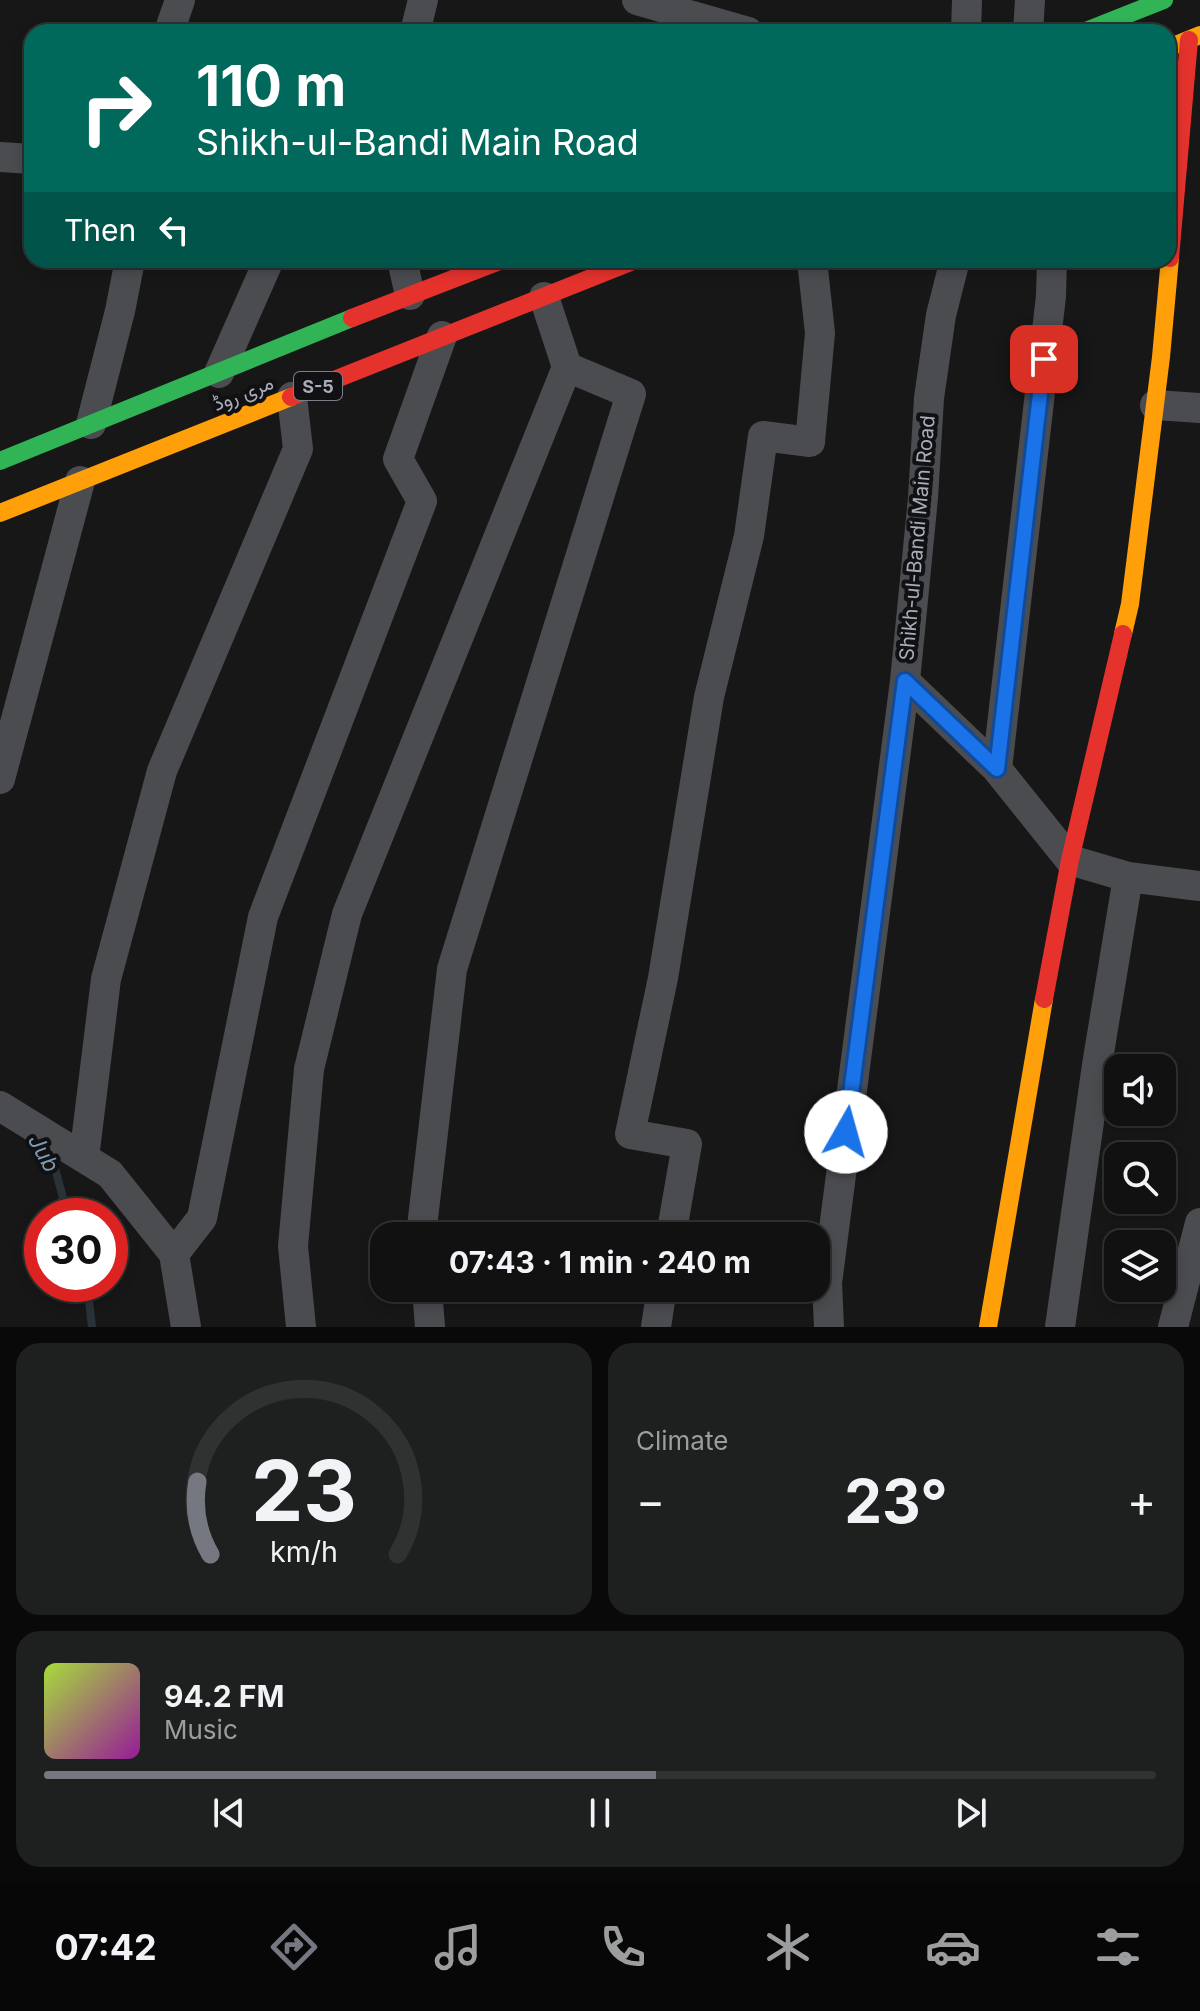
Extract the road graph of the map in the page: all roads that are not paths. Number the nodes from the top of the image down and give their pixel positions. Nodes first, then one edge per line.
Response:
1 (180, 0) edge
2 (423, 0) edge
3 (637, 0) edge
4 (967, 0) edge
5 (1030, 0) edge
6 (1164, 0) edge
7 (172, 24) edge
8 (417, 24) edge
9 (720, 24) edge
10 (966, 24) edge
11 (1028, 24) edge
12 (1103, 24) edge
13 (1194, 38) edge
14 (0, 157) edge
15 (24, 158) edge
16 (1176, 212) edge
17 (128, 268) edge
18 (265, 268) edge
19 (404, 268) edge
20 (492, 268) edge
21 (616, 268) edge
22 (813, 268) edge
23 (953, 268) edge
24 (1052, 268) edge
25 (1170, 268) edge
26 (410, 295) junction
27 (544, 297) junction
28 (442, 336) junction
29 (567, 367) junction
30 (219, 373) junction
31 (292, 397) junction
32 (1155, 405) junction
33 (1200, 408) edge
34 (91, 424) junction
35 (0, 461) edge
36 (80, 481) junction
37 (0, 513) edge
38 (905, 681) junction
39 (997, 769) junction
40 (0, 779) edge
41 (1070, 860) junction
42 (1128, 877) junction
43 (1200, 886) edge
44 (0, 1106) edge
45 (84, 1158) junction
46 (423, 1222) edge
47 (673, 1222) edge
48 (1200, 1223) edge
49 (174, 1254) junction
50 (428, 1302) edge
51 (660, 1302) edge
52 (186, 1327) edge
53 (301, 1327) edge
54 (430, 1327) edge
55 (656, 1327) edge
56 (829, 1327) edge
57 (988, 1327) edge
58 (1060, 1327) edge
59 (1173, 1327) edge

1 - 7 street
2 - 8 street
3 - 9 street
4 - 10 street
5 - 11 street
6 - 12 main road
13 - 16 main road
14 - 15 street
17 - 34 street
18 - 30 street
19 - 26 street
20 - 26 main road, مری روڈ / S-5
21 - 27 main road, مری روڈ / S-5
22 - 47 street
23 - 38 street, Shikh-ul-Bandi Main Road
24 - 39 street
25 - 32 main road
26 - 30 main road, مری روڈ / S-5
27 - 28 main road, مری روڈ / S-5
27 - 29 street
28 - 31 main road, مری روڈ / S-5
28 - 49 street
29 - 46 street
29 - 53 street
30 - 34 main road, مری روڈ / S-5
31 - 36 main road, مری روڈ / S-5
31 - 45 street
32 - 33 street
32 - 41 main road
34 - 35 main road, مری روڈ / S-5
36 - 37 main road, مری روڈ / S-5
36 - 40 street
38 - 39 street, Shikh-ul-Bandi Main Road
38 - 56 street
39 - 41 street, Shikh-ul-Bandi Main Road
41 - 42 street
41 - 57 main road
42 - 43 street
42 - 58 street
44 - 45 street
45 - 49 street
48 - 59 street
49 - 52 street
50 - 54 street
51 - 55 street

